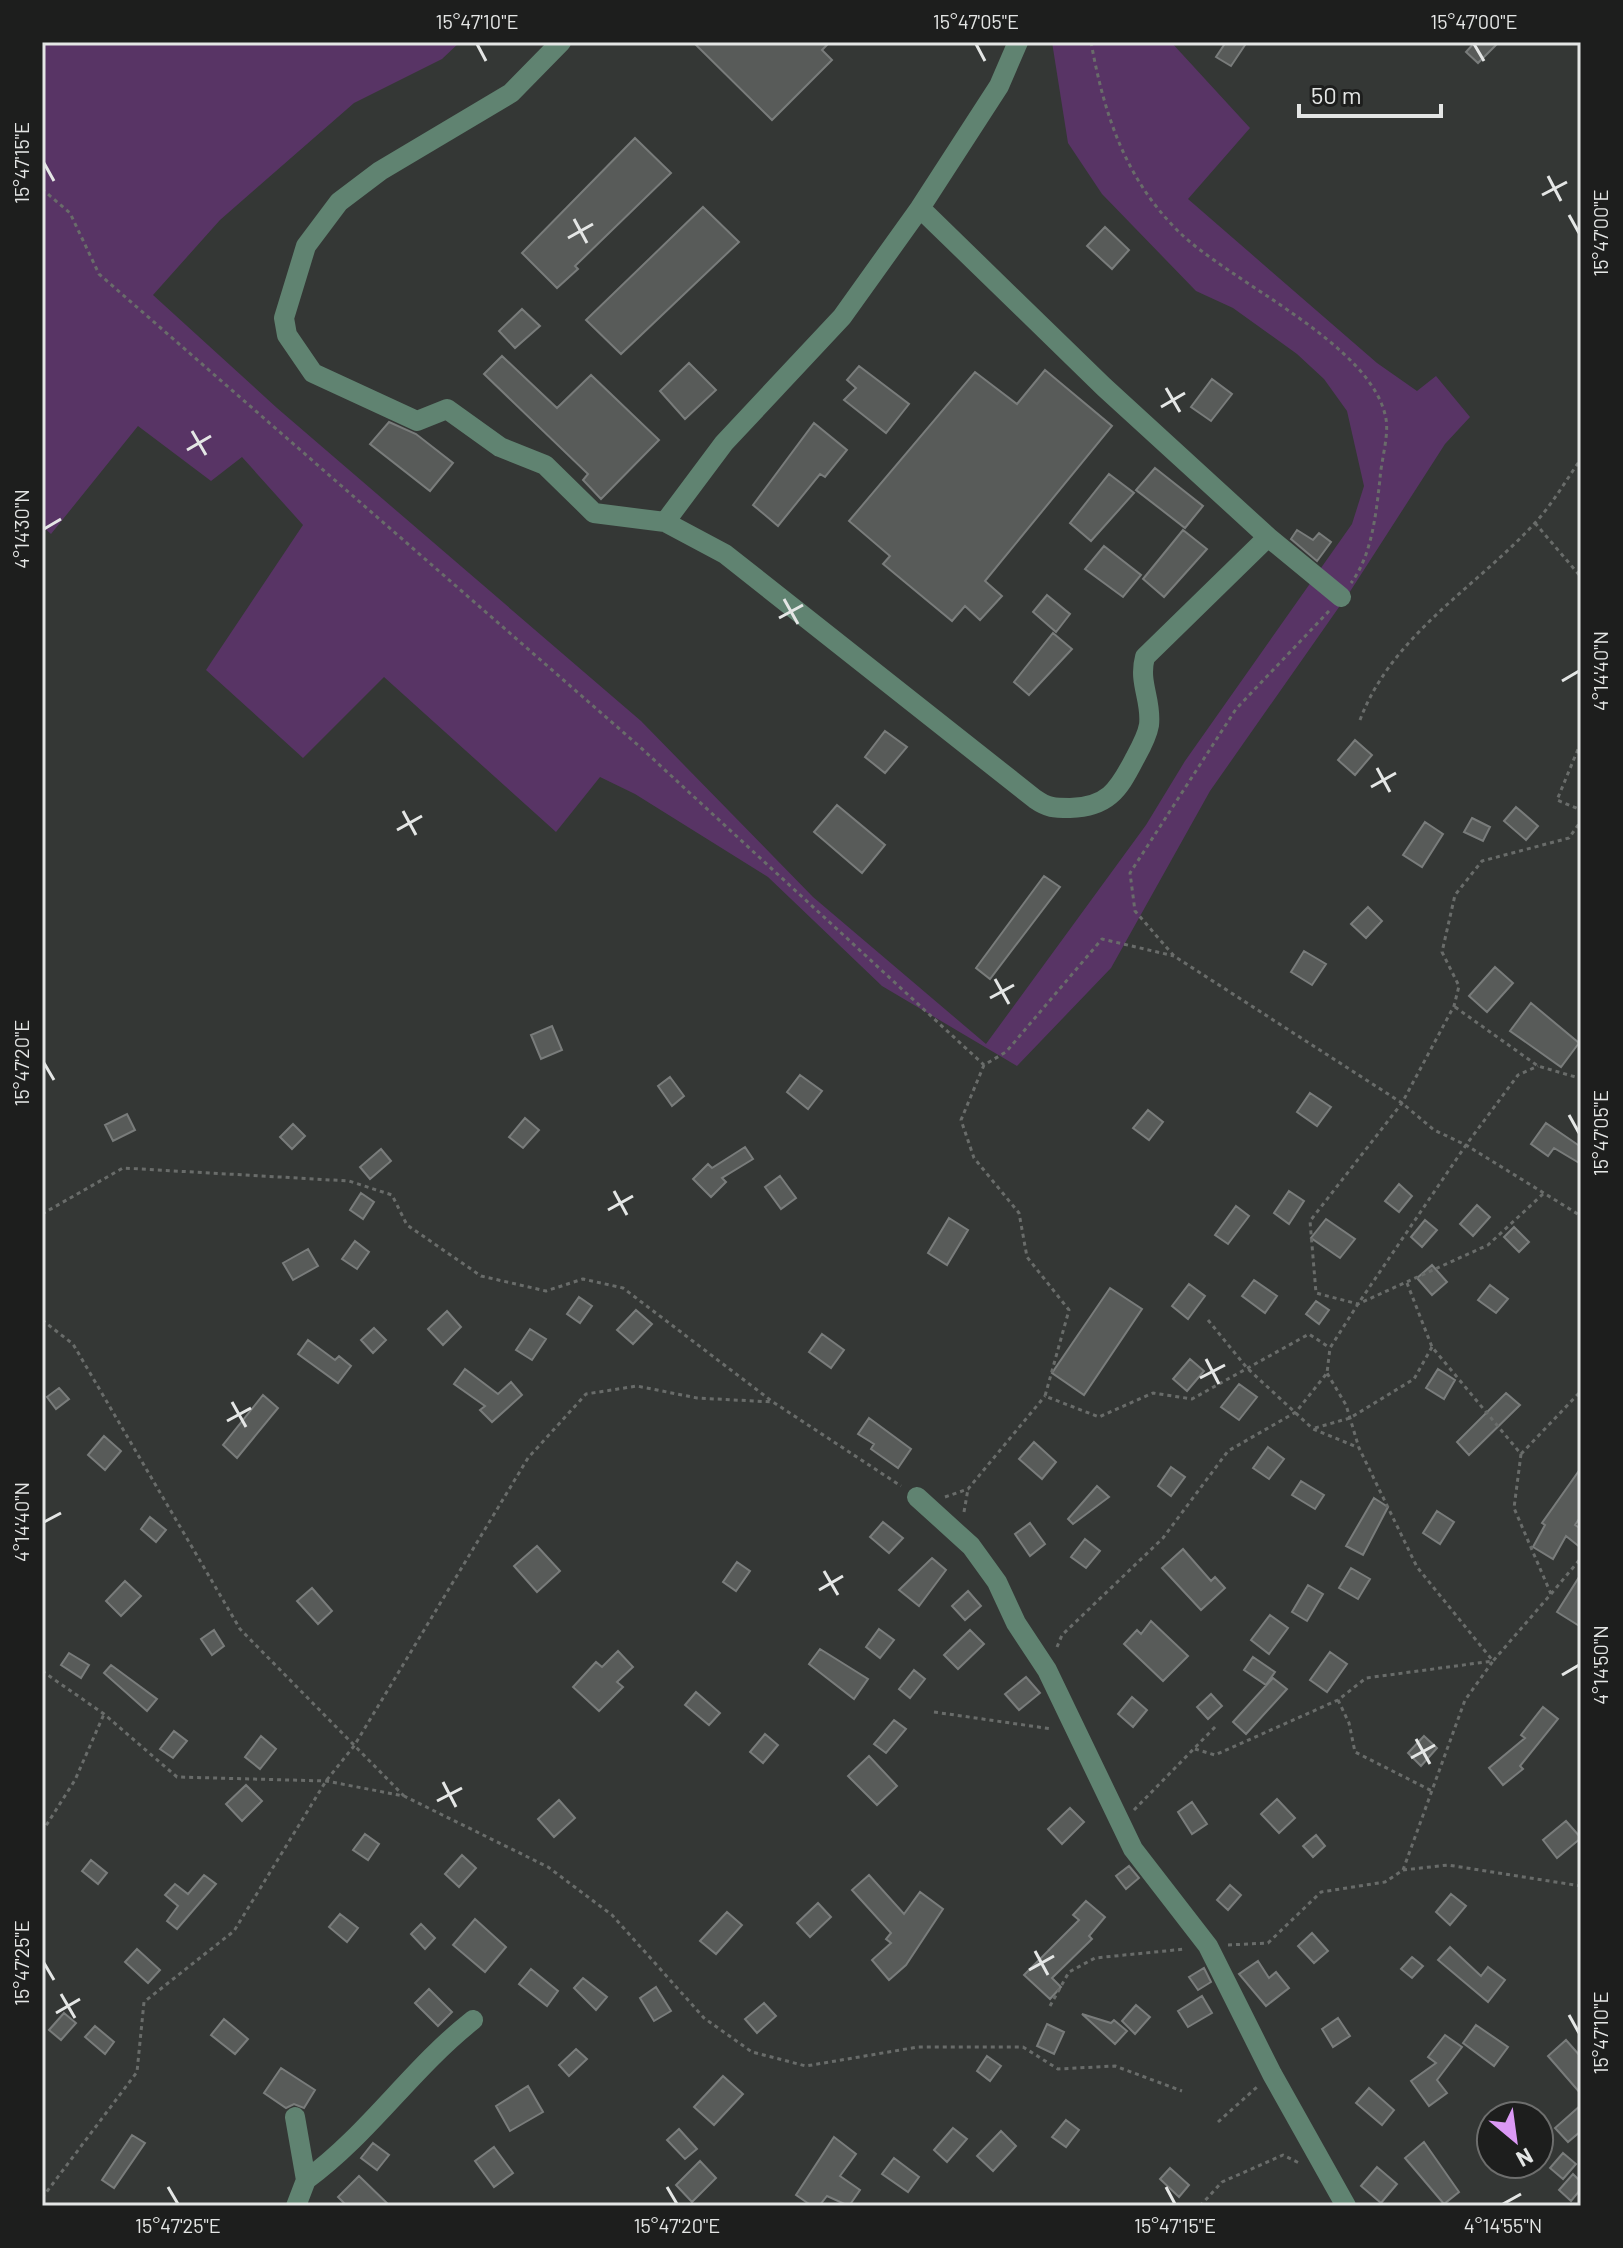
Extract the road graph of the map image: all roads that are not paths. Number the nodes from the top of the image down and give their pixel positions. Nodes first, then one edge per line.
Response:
1 (561, 42) edge
2 (1018, 42) edge
3 (920, 208) junction
4 (665, 522) junction
5 (1268, 537) junction
6 (1341, 597) road end
7 (917, 1497) road end
8 (473, 2020) dead end
9 (295, 2117) dead end
10 (306, 2180) junction
11 (296, 2206) edge
12 (1346, 2206) edge

1 - 4 street
2 - 3 street
3 - 4 street
3 - 5 street
4 - 5 street
5 - 6 street
7 - 12 street
8 - 10 street
9 - 10 street
10 - 11 street

